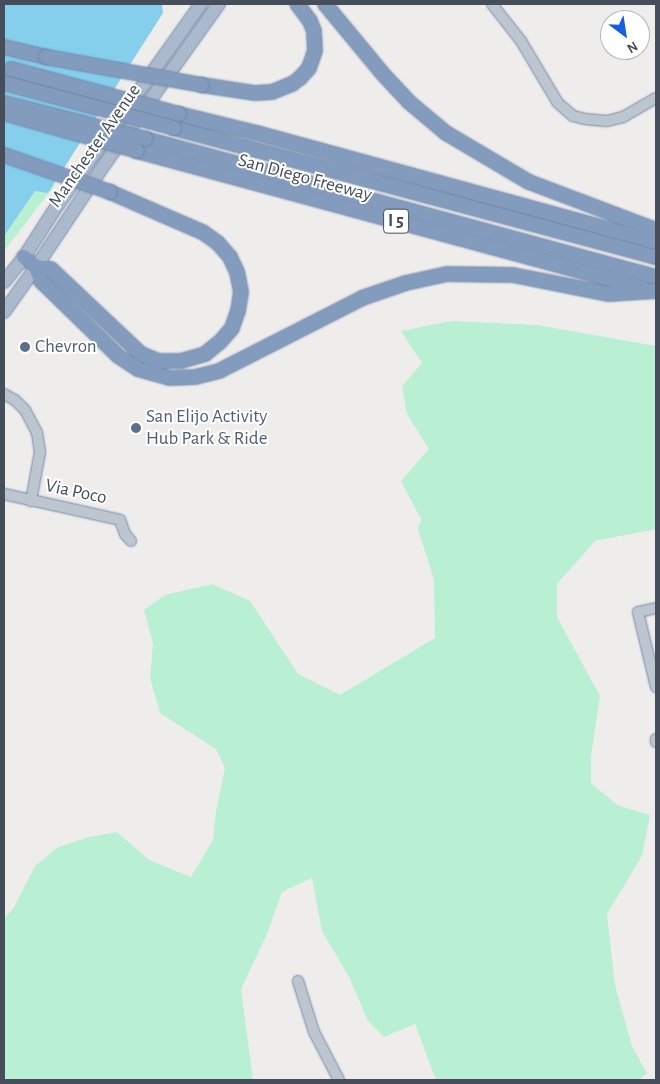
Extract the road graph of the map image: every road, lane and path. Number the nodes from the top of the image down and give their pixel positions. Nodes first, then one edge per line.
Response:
1 (201, 4) edge
2 (219, 4) edge
3 (297, 4) edge
4 (325, 4) edge
5 (492, 4) edge
6 (4, 47) edge
7 (4, 67) edge
8 (4, 83) edge
9 (656, 98) edge
10 (4, 103) edge
11 (4, 113) edge
12 (4, 155) edge
13 (656, 230) edge
14 (656, 242) edge
15 (24, 257) junction
16 (656, 257) edge
17 (36, 267) junction
18 (4, 282) edge
19 (656, 286) edge
20 (4, 312) edge
21 (4, 394) edge
22 (4, 494) edge
23 (32, 501) junction
24 (131, 541) dead end
25 (656, 608) edge
26 (656, 684) edge
27 (656, 687) edge
28 (298, 981) dead end
29 (339, 1080) edge

1 - 15 main road, Manchester Avenue
2 - 17 main road, Manchester Avenue
3 - 6 highway, bridge
4 - 13 highway
5 - 9 street
7 - 14 highway, San Diego Freeway, bridge
8 - 16 highway, bridge
10 - 19 highway, bridge
11 - 19 highway, San Diego Freeway / I 5, bridge
12 - 17 highway, bridge
15 - 17 highway
15 - 18 main road, Manchester Avenue
17 - 19 highway
17 - 20 main road, Manchester Avenue
21 - 23 street, Via Poco
22 - 23 street
23 - 24 street, Via Poco
25 - 26 street
26 - 27 street
28 - 29 street

